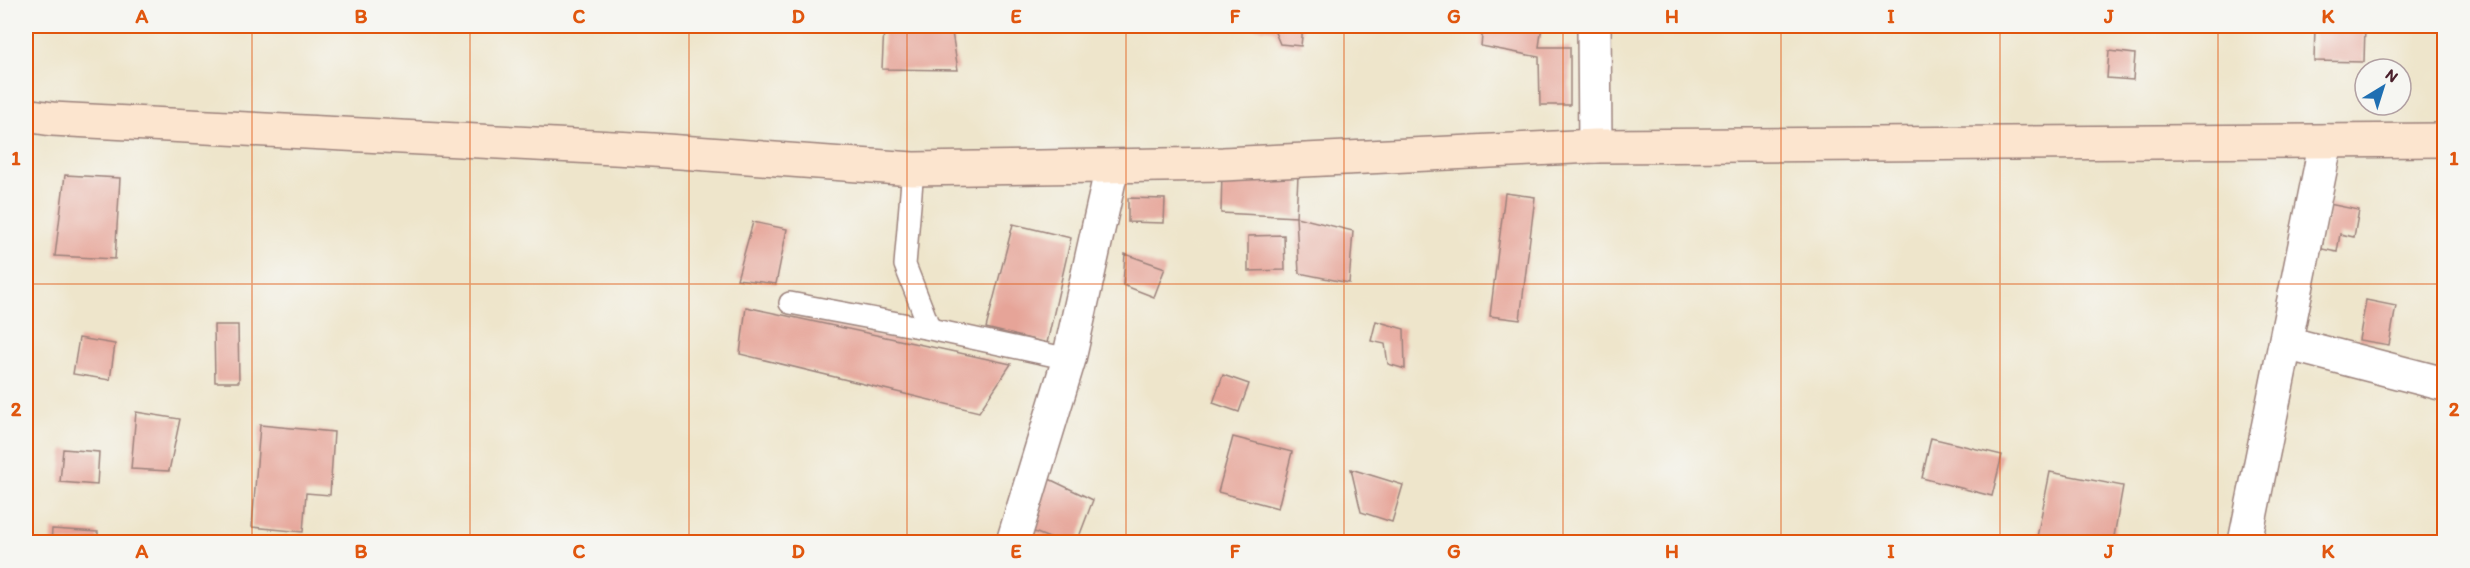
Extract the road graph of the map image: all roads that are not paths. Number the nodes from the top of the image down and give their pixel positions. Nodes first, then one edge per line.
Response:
1 (1594, 26) edge
2 (26, 115) edge
3 (2445, 140) edge
4 (2326, 141) junction
5 (1595, 146) junction
6 (1112, 167) junction
7 (913, 169) junction
8 (790, 303) dead end
9 (930, 329) junction
10 (2286, 343) junction
11 (1069, 359) junction
12 (2445, 384) edge
13 (1013, 543) edge
14 (2246, 543) edge

1 - 5 street
2 - 7 main road
3 - 4 main road
4 - 5 main road
4 - 10 street
5 - 6 main road
6 - 7 main road
6 - 11 street
7 - 9 lane
8 - 9 lane
9 - 11 lane
10 - 12 street
10 - 14 street
11 - 13 street

